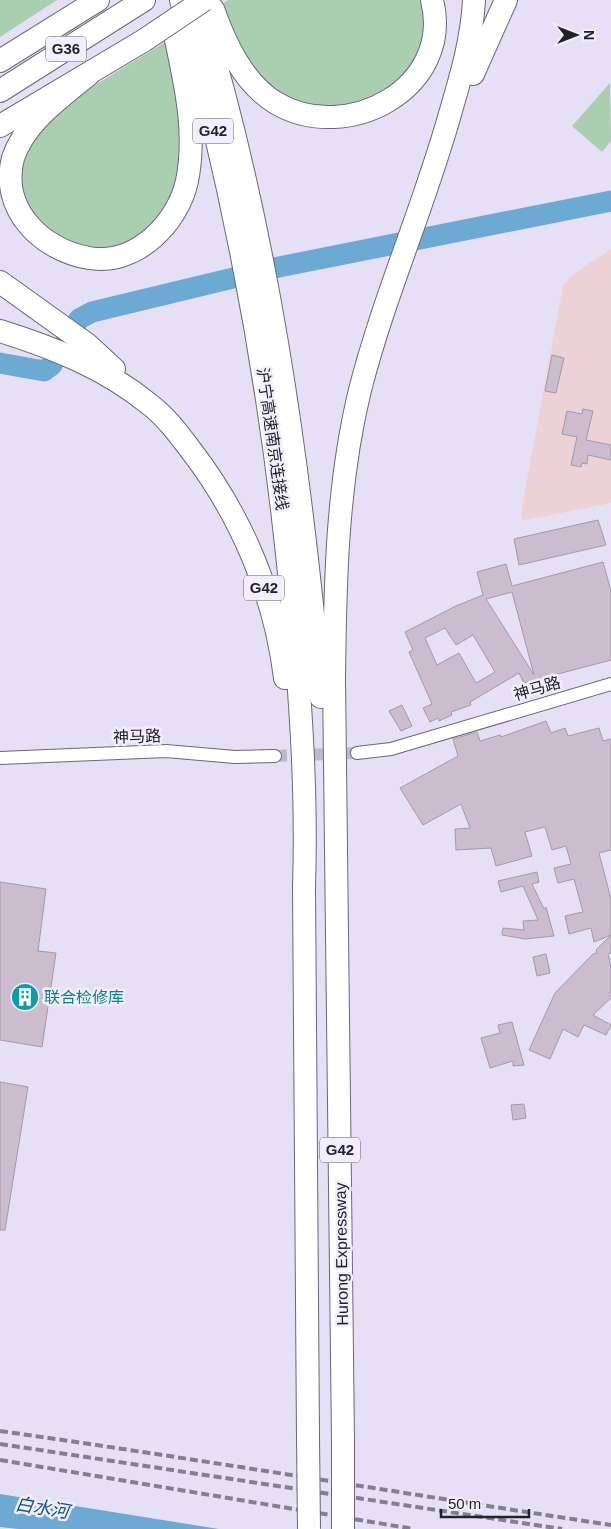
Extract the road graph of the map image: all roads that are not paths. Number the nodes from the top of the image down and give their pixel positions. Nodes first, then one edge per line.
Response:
1 (98, 0) edge
2 (168, 0) edge
3 (181, 0) edge
4 (197, 0) edge
5 (204, 0) edge
6 (210, 0) edge
7 (432, 0) edge
8 (474, 0) edge
9 (506, 0) edge
10 (138, 4) edge
11 (0, 61) edge
12 (88, 74) junction
13 (0, 91) edge
14 (0, 126) edge
15 (440, 148) junction
16 (252, 261) junction
17 (0, 282) edge
18 (257, 286) junction
19 (0, 331) edge
20 (84, 353) junction
21 (611, 684) edge
22 (357, 753) tunnel mouth
23 (275, 756) tunnel mouth
24 (0, 758) edge
25 (336, 860) junction
26 (304, 887) junction
27 (309, 1529) edge
28 (343, 1529) edge

1 - 11 highway, G36
2 - 12 highway
3 - 16 highway, 沪宁高速南京连接线 / G42
4 - 16 highway, 沪宁高速南京连接线 / G42
5 - 12 highway, bridge
6 - 7 highway
8 - 15 highway, G42
9 - 15 highway
10 - 13 highway, G36
12 - 14 highway
15 - 25 highway, G42
16 - 18 highway, 沪宁高速南京连接线 / G42
17 - 20 highway
18 - 25 highway, 沪宁高速南京连接线 / G42
18 - 26 highway, 沪宁高速南京连接线 / G42
19 - 20 highway, G42
20 - 26 highway, G42
21 - 22 street, 神马路
23 - 24 street, 神马路
25 - 28 highway, Hurong Expressway / G42, bridge
26 - 27 highway, Hurong Expressway / G42, bridge

